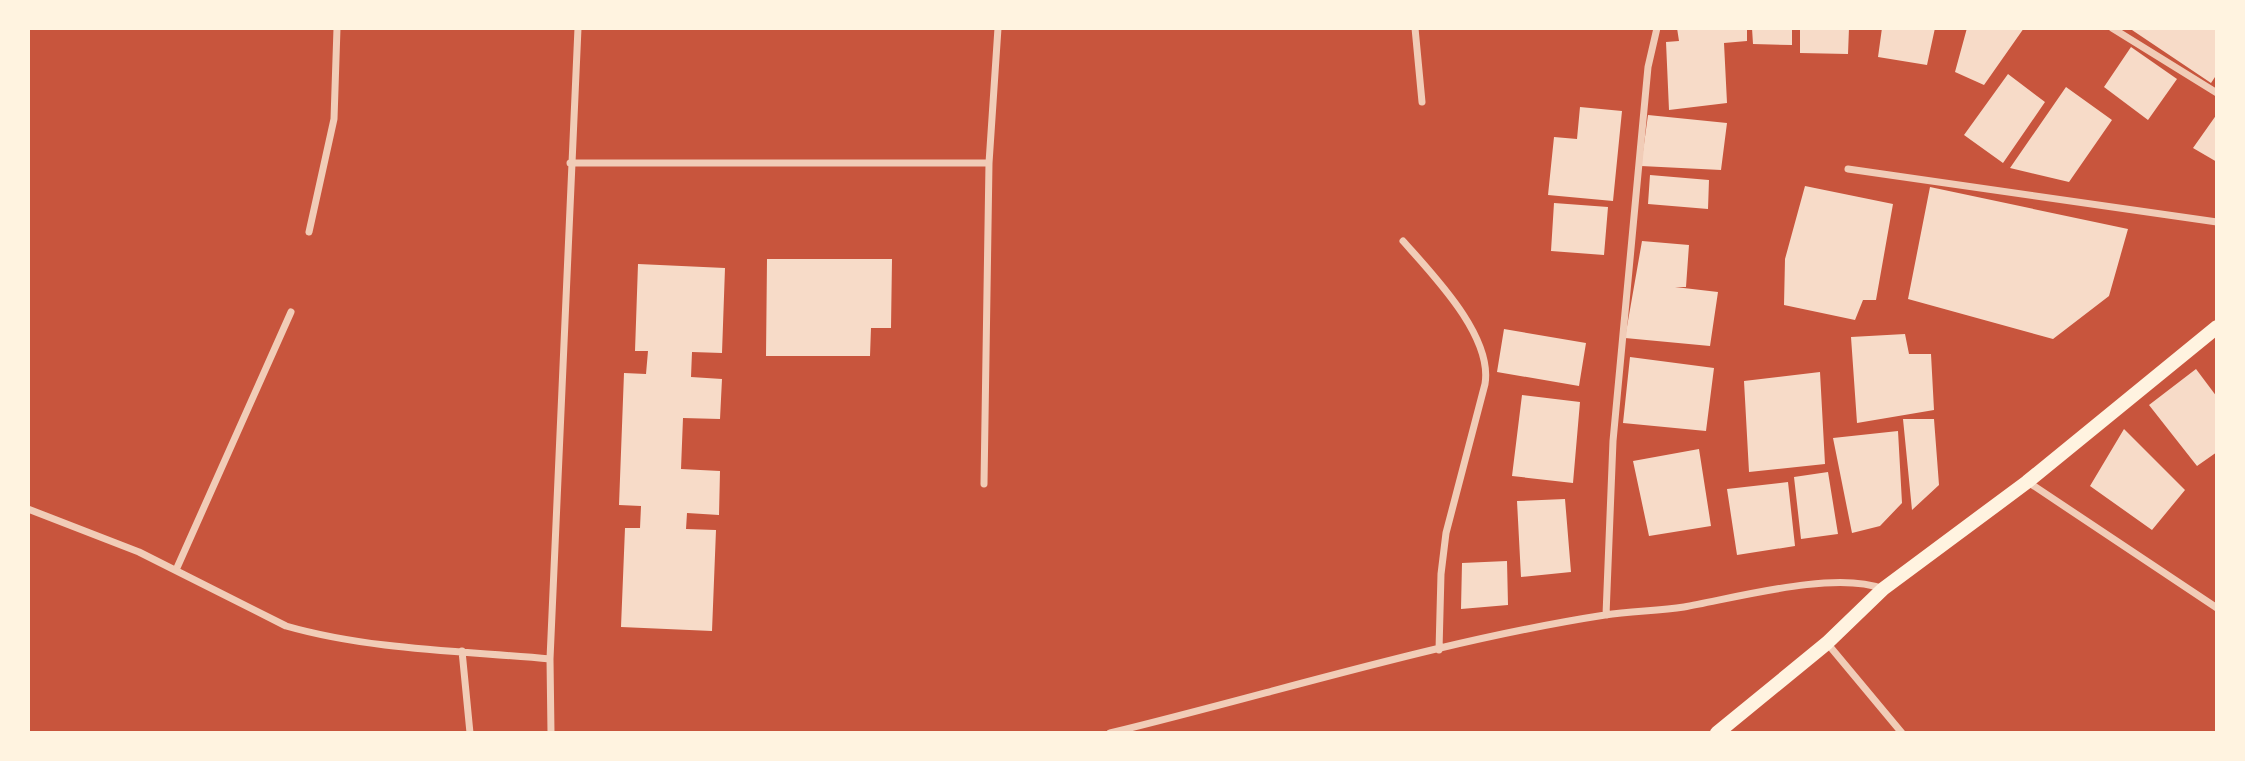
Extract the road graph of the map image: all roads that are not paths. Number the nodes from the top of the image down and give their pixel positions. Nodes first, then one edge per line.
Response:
1 (337, 28) edge
2 (578, 28) edge
3 (998, 28) edge
4 (1415, 28) edge
5 (1657, 28) edge
6 (2112, 28) edge
7 (2217, 93) edge
8 (1422, 102) dead end
9 (570, 163) junction
10 (989, 163) junction
11 (1848, 169) dead end
12 (2217, 222) edge
13 (309, 232) dead end
14 (1403, 241) dead end
15 (292, 312) dead end
16 (2217, 327) edge
17 (2027, 482) junction
18 (984, 484) dead end
19 (28, 509) edge
20 (176, 570) junction
21 (1884, 589) junction
22 (2217, 608) edge
23 (1606, 615) junction
24 (1827, 643) junction
25 (1439, 650) junction
26 (462, 651) junction
27 (550, 659) junction
28 (1143, 729) edge
29 (470, 733) edge
30 (551, 733) edge
31 (1110, 733) edge
32 (1717, 733) edge
33 (1902, 733) edge

1 - 13 street
2 - 9 street
3 - 10 street
4 - 8 street
5 - 23 street
6 - 7 street
9 - 10 street
9 - 27 street
10 - 18 street
11 - 12 street
14 - 25 street
15 - 20 street
16 - 17 main road
17 - 21 main road
17 - 22 street
19 - 20 street
20 - 26 street
21 - 23 street
21 - 24 main road
23 - 25 street
24 - 32 main road
24 - 33 street
25 - 28 street
26 - 27 street
26 - 29 street
27 - 30 street
28 - 31 street

